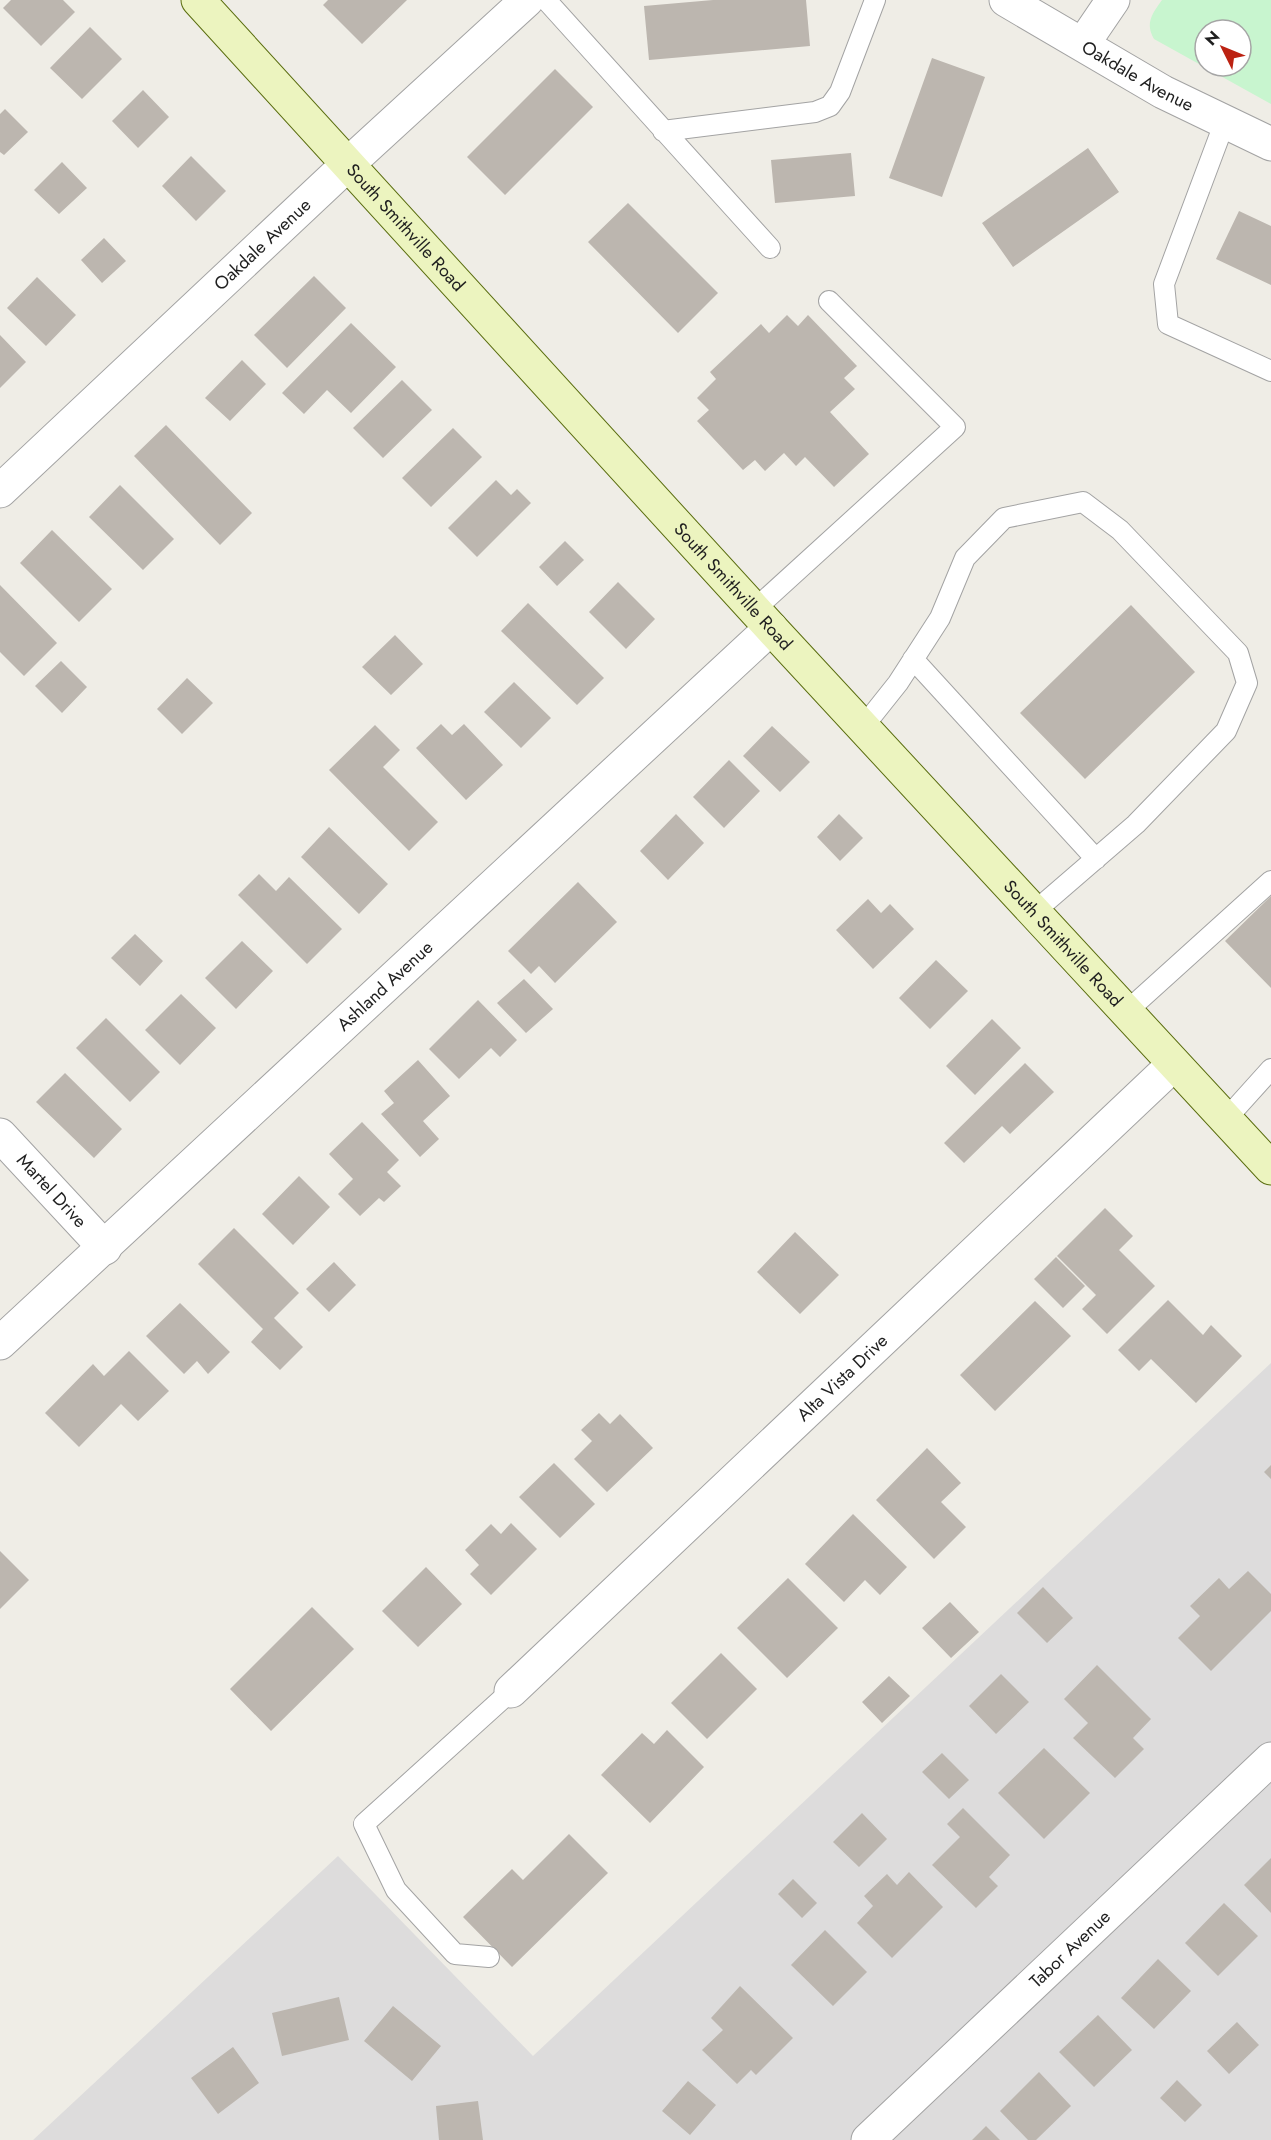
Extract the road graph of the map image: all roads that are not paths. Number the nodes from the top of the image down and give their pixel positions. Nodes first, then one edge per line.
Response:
1 (198, 0) edge
2 (527, 0) edge
3 (546, 0) edge
4 (875, 0) edge
5 (1006, 0) edge
6 (1113, 0) edge
7 (1083, 44) junction
8 (1224, 124) junction
9 (663, 131) junction
10 (1271, 144) edge
11 (347, 165) junction
12 (770, 248) dead end
13 (829, 301) dead end
14 (1271, 371) edge
15 (0, 491) edge
16 (763, 619) junction
17 (914, 659) junction
18 (863, 727) junction
19 (1096, 859) junction
20 (1271, 880) edge
21 (1034, 912) junction
22 (1126, 1012) junction
23 (1174, 1064) junction
24 (1271, 1069) edge
25 (1226, 1119) junction
26 (0, 1135) edge
27 (1271, 1168) edge
28 (105, 1248) junction
29 (0, 1343) edge
30 (511, 1691) joint
31 (1271, 1759) edge
32 (489, 1957) dead end
33 (868, 2140) edge

1 - 11 main road, South Smithville Road
2 - 11 street, Oakdale Avenue
3 - 9 lane
4 - 9 lane
5 - 7 street, Oakdale Avenue
6 - 7 street
7 - 8 street, Oakdale Avenue
8 - 10 street, Oakdale Avenue
8 - 14 lane
9 - 12 lane
11 - 15 street, Oakdale Avenue
11 - 16 main road, South Smithville Road
13 - 16 lane
16 - 18 main road, South Smithville Road
16 - 28 street, Ashland Avenue
17 - 18 lane
17 - 19 lane
17 - 19 lane
18 - 21 main road, South Smithville Road
19 - 21 lane
20 - 22 lane
21 - 22 main road, South Smithville Road
22 - 23 main road, South Smithville Road
23 - 25 main road, South Smithville Road
23 - 30 street, Alta Vista Drive
24 - 25 lane
25 - 27 main road, South Smithville Road
26 - 28 street, Martel Drive
28 - 29 street, Ashland Avenue
30 - 32 lane
31 - 33 street, Tabor Avenue

